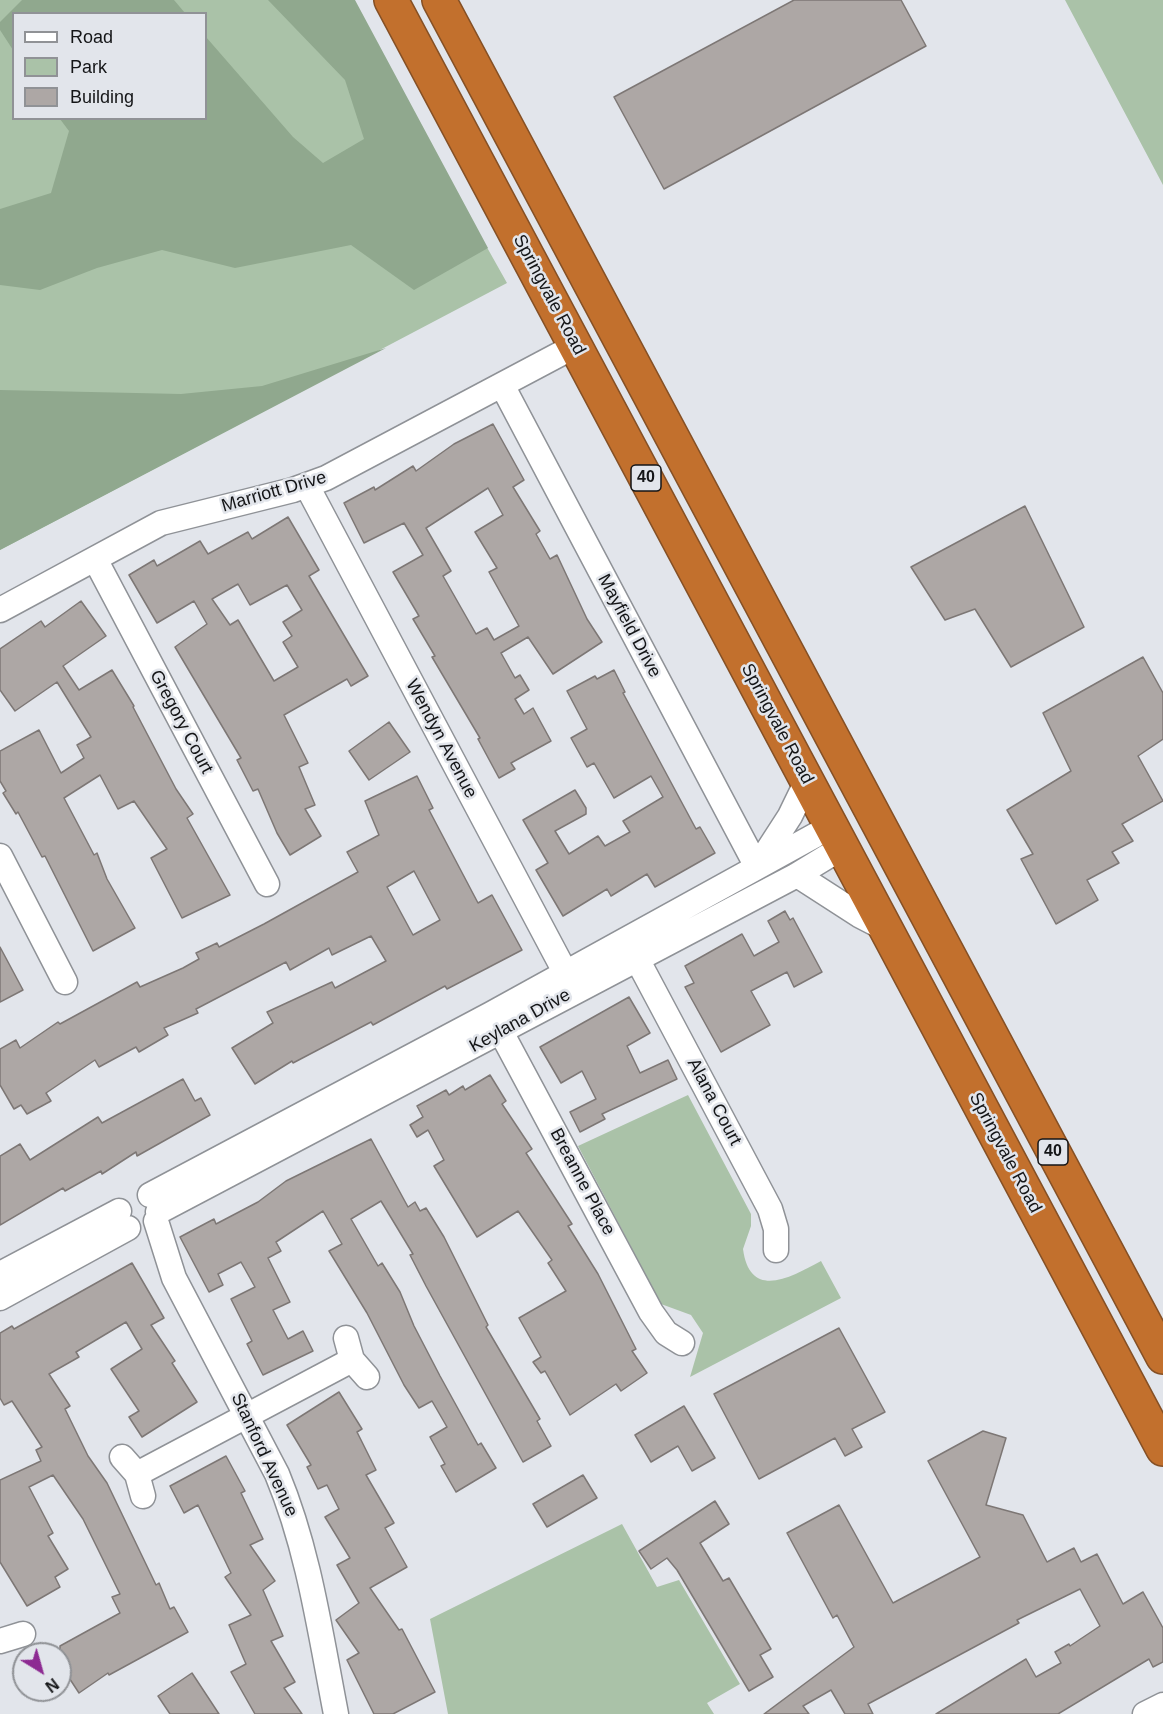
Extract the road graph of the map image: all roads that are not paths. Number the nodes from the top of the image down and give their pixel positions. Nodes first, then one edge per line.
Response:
1 (391, 0) edge
2 (439, 0) edge
3 (575, 346) junction
4 (502, 385) junction
5 (307, 486) junction
6 (95, 559) junction
7 (0, 610) edge
8 (807, 782) junction
9 (874, 815) junction
10 (837, 836) junction
11 (0, 856) edge
12 (757, 867) junction
13 (796, 875) junction
14 (267, 884) dead end
15 (886, 929) junction
16 (637, 959) junction
17 (65, 982) dead end
18 (570, 982) junction
19 (496, 1023) junction
20 (141, 1216) junction
21 (776, 1250) dead end
22 (0, 1274) edge
23 (0, 1298) edge
24 (682, 1343) dead end
25 (1163, 1357) edge
26 (355, 1358) dead end
27 (247, 1416) junction
28 (1163, 1449) edge
29 (134, 1476) dead end
30 (1163, 1705) edge
31 (336, 1714) edge
32 (1145, 1714) edge

1 - 3 highway, Springvale Road / 40
2 - 9 highway, 40
3 - 4 street, Marriott Drive
3 - 8 highway, Springvale Road / 40
4 - 5 street, Marriott Drive
4 - 12 street, Mayfield Drive
5 - 6 street, Marriott Drive
5 - 18 street, Wendyn Avenue
6 - 7 street, Marriott Drive
6 - 14 street, Gregory Court
8 - 10 highway, Springvale Road / 40
8 - 12 street
9 - 10 highway, Keylana Drive
9 - 25 highway, 40
10 - 12 street, Keylana Drive
10 - 13 street, Keylana Drive
10 - 15 highway, Springvale Road / 40
11 - 17 street
12 - 18 street, Keylana Drive
13 - 15 street
13 - 16 street, Keylana Drive
15 - 28 highway, Springvale Road / 40
16 - 18 street, Keylana Drive
16 - 21 street, Alana Court
18 - 19 street, Keylana Drive
19 - 20 street, Keylana Drive
19 - 24 street, Breanne Place
20 - 22 street, Keylana Drive
20 - 23 street, Keylana Drive
20 - 27 street, Stanford Avenue
26 - 27 street
27 - 29 street
27 - 31 street, Stanford Avenue
30 - 32 street

